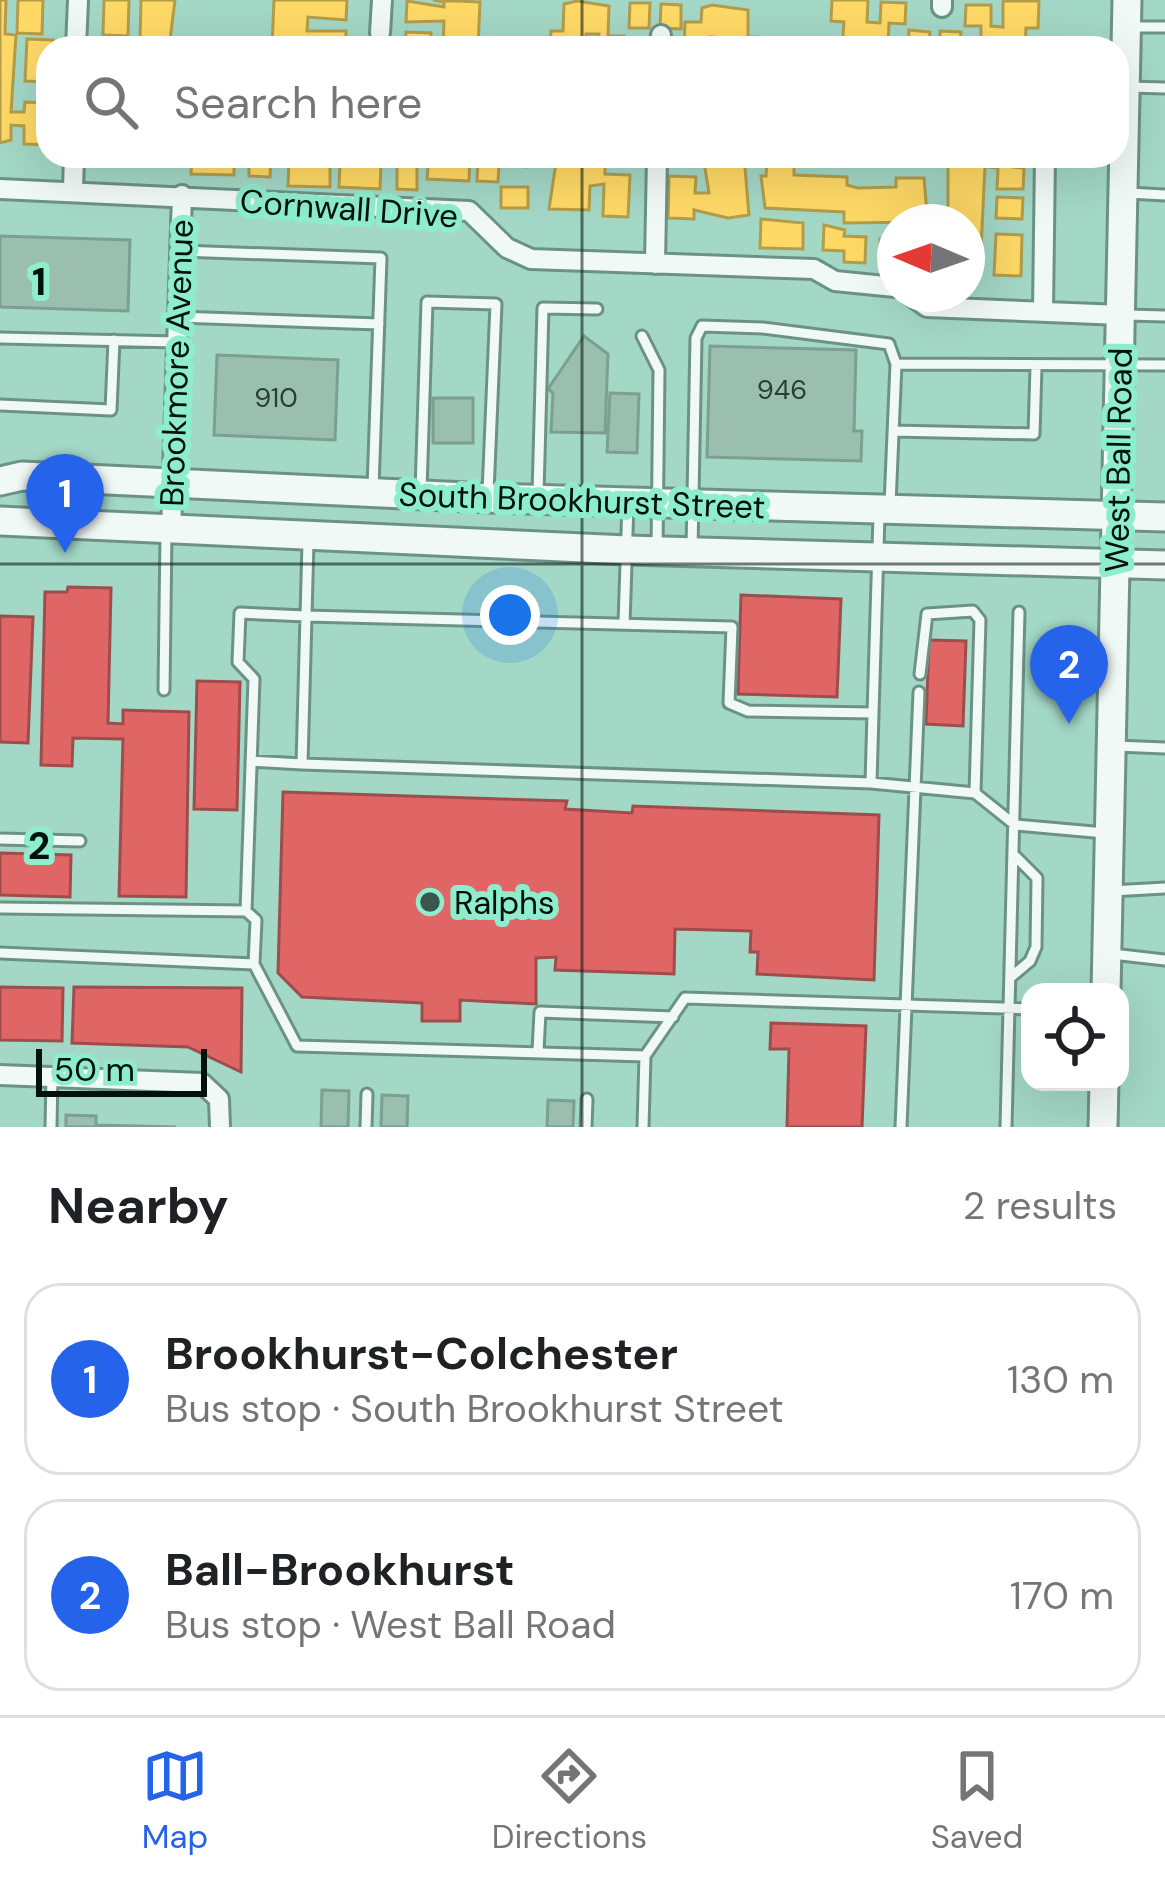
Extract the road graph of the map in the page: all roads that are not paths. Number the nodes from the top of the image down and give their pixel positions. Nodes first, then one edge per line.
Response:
1 (77, 0) edge
2 (382, 0) edge
3 (1127, 14) edge
4 (1165, 27) edge
5 (380, 33) dead end
6 (76, 36) edge
7 (1129, 87) edge
8 (1165, 88) edge
9 (74, 168) edge
10 (657, 168) edge
11 (1045, 168) edge
12 (1123, 168) edge
13 (0, 189) edge
14 (73, 190) junction
15 (1123, 193) junction
16 (182, 195) junction
17 (1165, 195) edge
18 (180, 251) junction
19 (655, 264) junction
20 (877, 284) edge
21 (985, 308) edge
22 (597, 309) dead end
23 (1043, 310) junction
24 (1121, 315) junction
25 (1165, 316) edge
26 (178, 317) junction
27 (379, 324) junction
28 (642, 336) dead end
29 (0, 338) edge
30 (114, 340) junction
31 (177, 342) junction
32 (896, 364) junction
33 (1165, 365) edge
34 (1036, 367) junction
35 (1120, 368) junction
36 (0, 405) edge
37 (893, 431) junction
38 (0, 481) edge
39 (172, 485) junction
40 (373, 494) junction
41 (421, 495) junction
42 (488, 498) junction
43 (538, 500) junction
44 (642, 503) junction
45 (692, 504) junction
46 (885, 510) junction
47 (1117, 516) junction
48 (1165, 518) edge
49 (0, 521) edge
50 (168, 531) junction
51 (308, 536) junction
52 (627, 550) junction
53 (657, 551) junction
54 (692, 552) junction
55 (878, 557) junction
56 (1116, 563) junction
57 (1165, 565) edge
58 (1019, 612) dead end
59 (306, 616) junction
60 (624, 624) junction
61 (920, 674) dead end
62 (164, 690) dead end
63 (919, 692) dead end
64 (873, 712) junction
65 (1112, 746) junction
66 (1165, 748) edge
67 (251, 761) junction
68 (302, 764) junction
69 (871, 783) junction
70 (914, 784) junction
71 (975, 793) junction
72 (1015, 824) junction
73 (1110, 833) junction
74 (0, 838) edge
75 (80, 841) dead end
76 (1014, 855) junction
77 (1165, 888) edge
78 (1108, 891) junction
79 (0, 908) edge
80 (246, 911) junction
81 (0, 953) edge
82 (1107, 953) junction
83 (1165, 960) edge
84 (254, 964) junction
85 (1011, 977) junction
86 (1106, 983) edge
87 (909, 1005) junction
88 (1010, 1009) junction
89 (1021, 1009) edge
90 (673, 1017) junction
91 (538, 1051) junction
92 (645, 1056) junction
93 (0, 1075) edge
94 (52, 1076) junction
95 (1104, 1091) edge
96 (367, 1094) dead end
97 (587, 1100) dead end
98 (51, 1127) edge
99 (220, 1127) edge
100 (366, 1127) edge
101 (586, 1127) edge
102 (643, 1127) edge
103 (901, 1127) edge
104 (1006, 1127) edge
105 (1103, 1127) edge

1 - 6 street
2 - 5 street
3 - 4 lane
7 - 8 lane
9 - 14 street
10 - 19 street
11 - 23 street
12 - 15 main road, West Ball Road
13 - 14 street, Cornwall Drive
14 - 16 street, Cornwall Drive
15 - 17 lane
15 - 24 main road, West Ball Road
16 - 18 street, Brookmore Avenue
16 - 19 street, Cornwall Drive
18 - 26 street, Brookmore Avenue
18 - 27 lane
19 - 20 street, Cornwall Drive
21 - 23 street
22 - 43 lane
23 - 24 street
24 - 25 lane
24 - 35 main road, West Ball Road
26 - 27 lane
26 - 31 street, Brookmore Avenue
27 - 40 lane
28 - 44 lane
29 - 30 lane
30 - 31 lane
30 - 36 lane
31 - 39 street, Brookmore Avenue
32 - 34 lane
32 - 37 lane
32 - 45 lane
33 - 35 lane
34 - 35 lane
34 - 37 lane
35 - 47 main road, West Ball Road
37 - 46 lane
38 - 39 main road, South Brookhurst Street
39 - 40 main road, South Brookhurst Street
39 - 50 street, Brookmore Avenue
40 - 41 main road, South Brookhurst Street
41 - 42 main road, South Brookhurst Street
41 - 42 lane
42 - 43 main road, South Brookhurst Street
43 - 44 main road, South Brookhurst Street
44 - 45 main road, South Brookhurst Street
44 - 52 lane
44 - 53 lane
45 - 46 main road, South Brookhurst Street
45 - 54 lane
46 - 47 main road, South Brookhurst Street
46 - 55 lane
47 - 48 main road, South Brookhurst Street
47 - 56 main road, West Ball Road
49 - 50 main road, South Brookhurst Street
50 - 51 main road, South Brookhurst Street
50 - 62 lane
51 - 52 main road, South Brookhurst Street
51 - 59 lane
52 - 53 main road, South Brookhurst Street
52 - 60 lane
53 - 54 main road, South Brookhurst Street
54 - 55 main road, South Brookhurst Street
55 - 56 main road, South Brookhurst Street
55 - 64 lane
56 - 57 main road, South Brookhurst Street
56 - 65 main road, West Ball Road
58 - 72 lane
59 - 60 lane
59 - 67 lane
59 - 68 lane
60 - 64 lane
61 - 71 lane
63 - 70 lane
64 - 69 lane
65 - 66 lane
65 - 73 main road, West Ball Road
67 - 68 lane
67 - 80 lane
68 - 69 lane
69 - 70 lane
70 - 71 lane
70 - 87 lane
71 - 72 lane
72 - 73 lane
72 - 76 lane
73 - 78 main road, West Ball Road
74 - 75 lane
76 - 85 lane
76 - 85 lane
77 - 78 lane
78 - 82 main road, West Ball Road
79 - 80 lane
80 - 84 lane
81 - 84 lane
82 - 83 lane
82 - 86 main road, West Ball Road
84 - 91 lane
85 - 88 lane
87 - 88 lane
87 - 90 lane
87 - 103 lane
88 - 89 lane
88 - 104 lane
90 - 91 lane
90 - 92 lane
91 - 92 lane
92 - 102 lane
93 - 94 street
94 - 98 lane
94 - 99 street
95 - 105 main road
96 - 100 lane
97 - 101 lane

